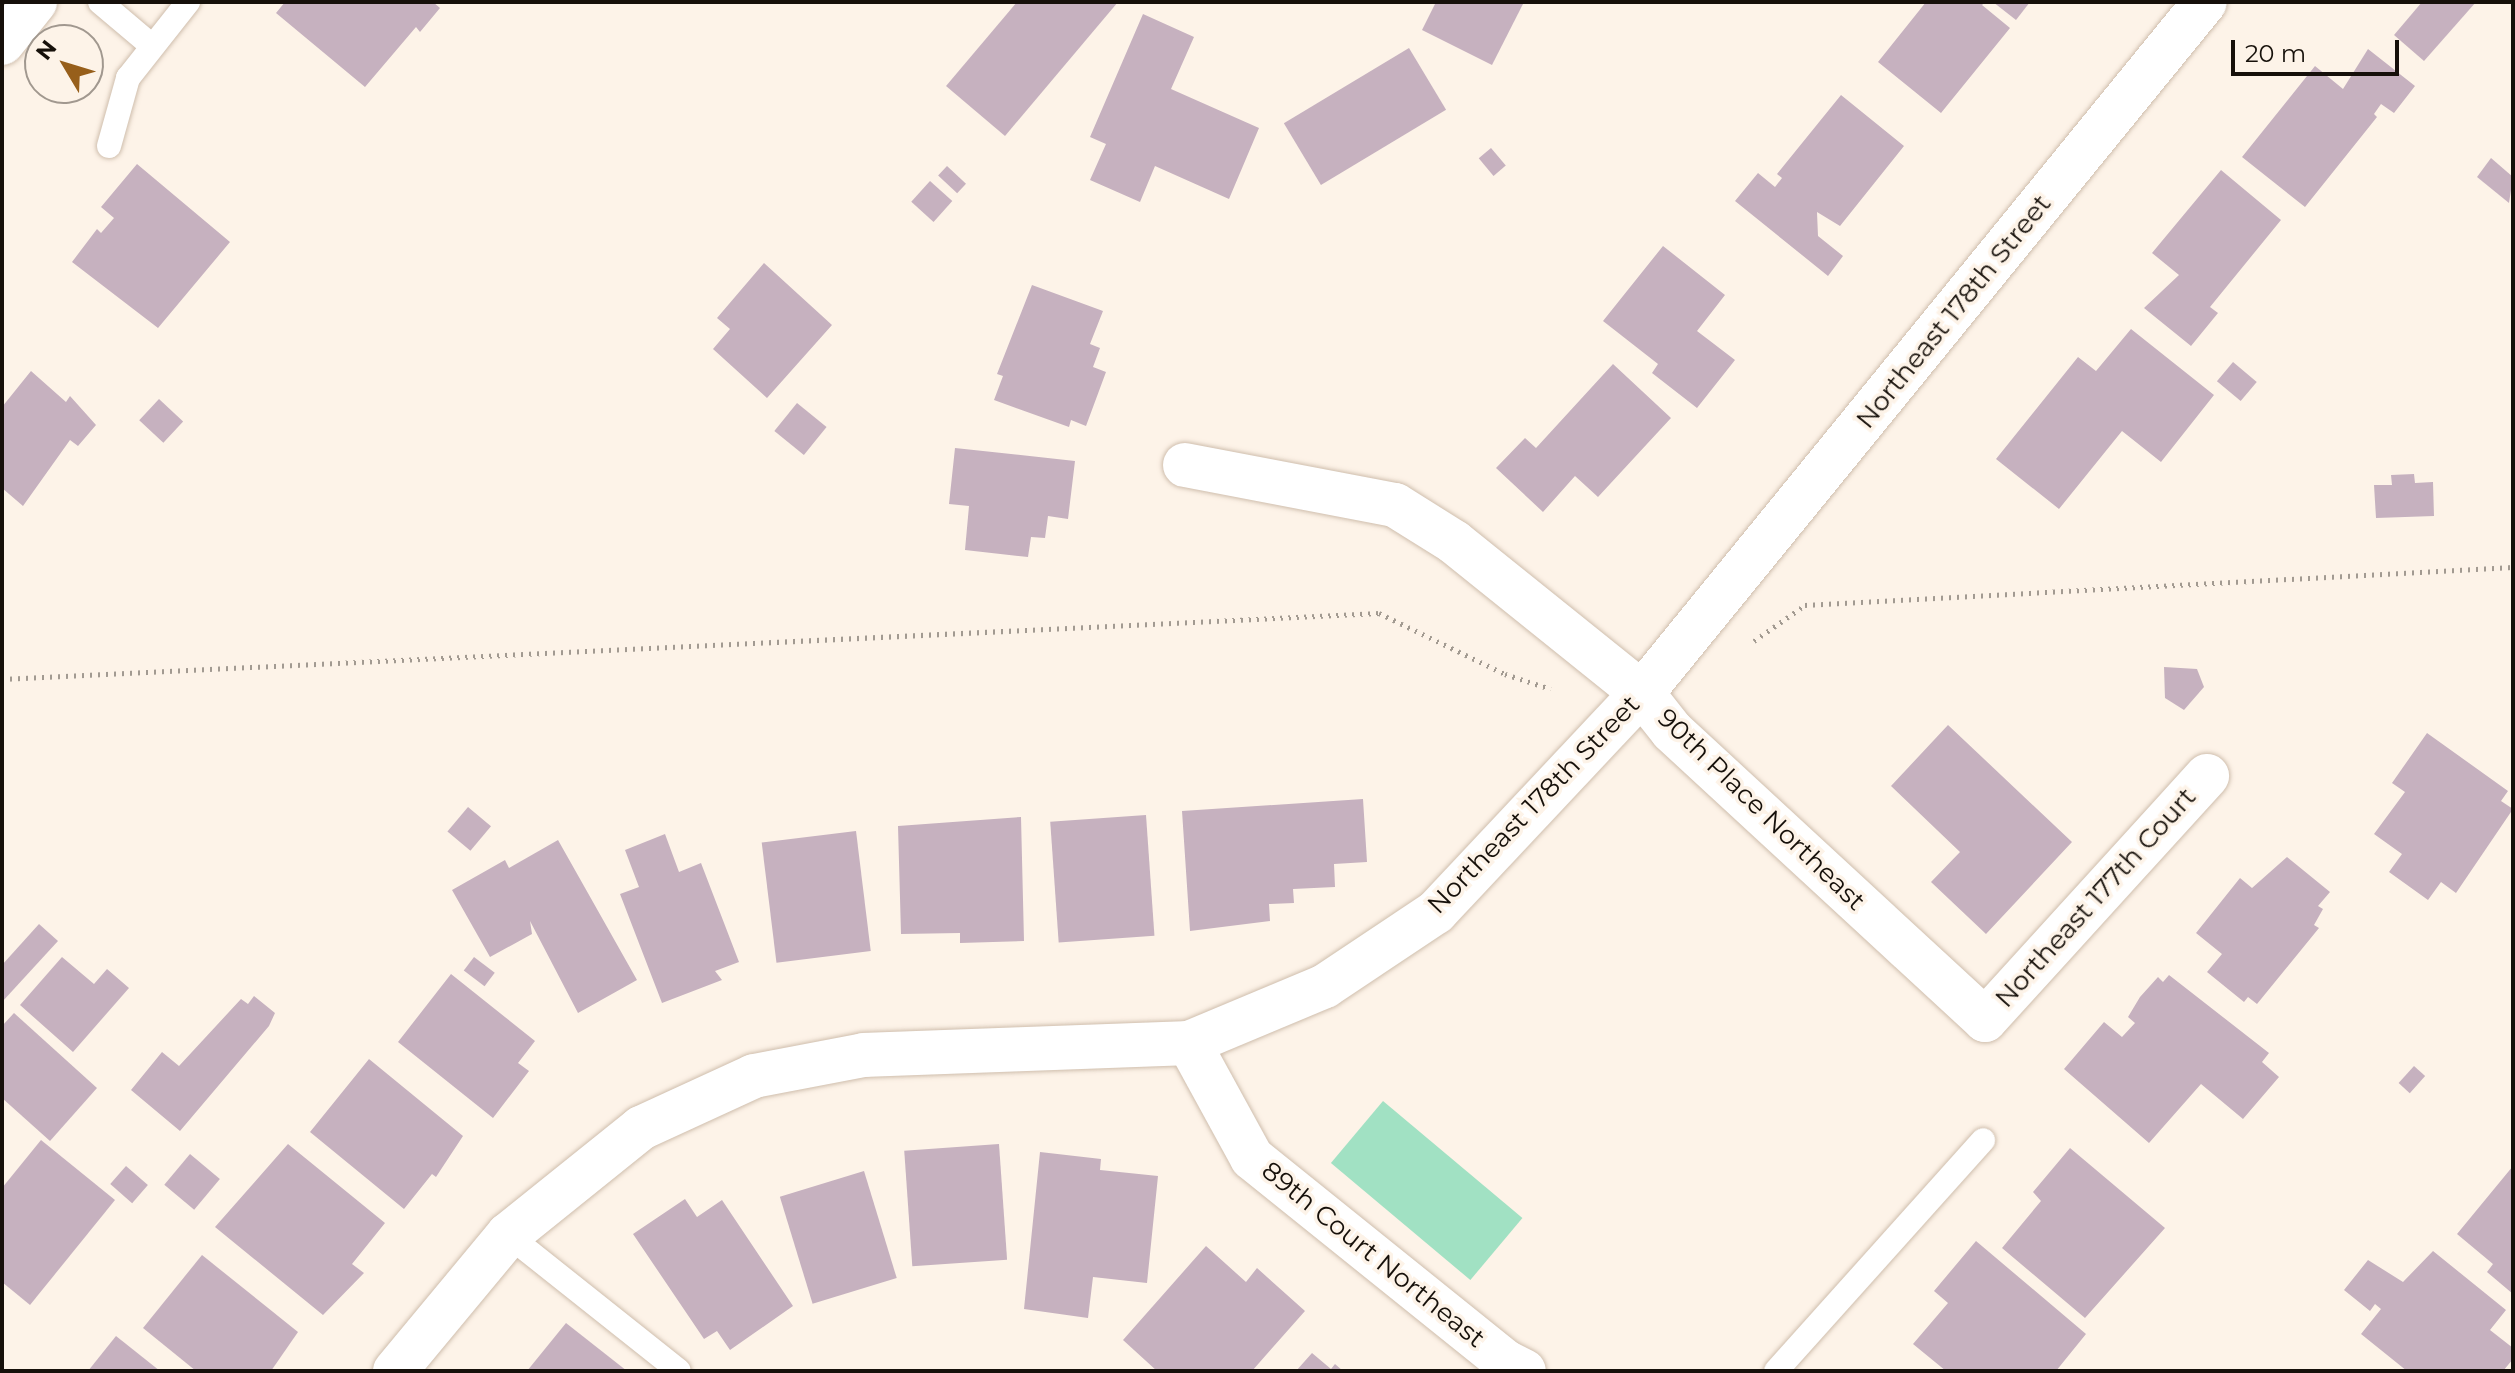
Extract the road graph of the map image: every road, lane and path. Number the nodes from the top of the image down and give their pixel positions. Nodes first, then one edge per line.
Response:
1 (35, 2) edge
2 (100, 2) edge
3 (188, 2) edge
4 (2205, 2) edge
5 (2, 43) edge
6 (152, 46) junction
7 (109, 146) dead end
8 (1185, 465) dead end
9 (2513, 567) edge
10 (1675, 653) junction
11 (2, 679) edge
12 (1629, 682) junction
13 (2207, 776) dead end
14 (1985, 1020) joint
15 (1189, 1043) junction
16 (1983, 1140) dead end
17 (508, 1235) junction
18 (395, 1371) edge
19 (679, 1371) edge
20 (1524, 1371) edge
21 (1776, 1371) edge

1 - 5 street
2 - 6 lane
3 - 6 lane
4 - 10 street, Northeast 178th Street
6 - 7 lane
8 - 12 street, 90th Place Northeast
9 - 10 path
10 - 12 street, Northeast 178th Street
11 - 12 path
12 - 14 street, 90th Place Northeast
12 - 15 street, Northeast 178th Street
13 - 14 street, Northeast 177th Court
15 - 17 street, Northeast 178th Street
15 - 20 street, 89th Court Northeast
16 - 21 lane
17 - 18 street, Northeast 178th Street
17 - 19 lane

